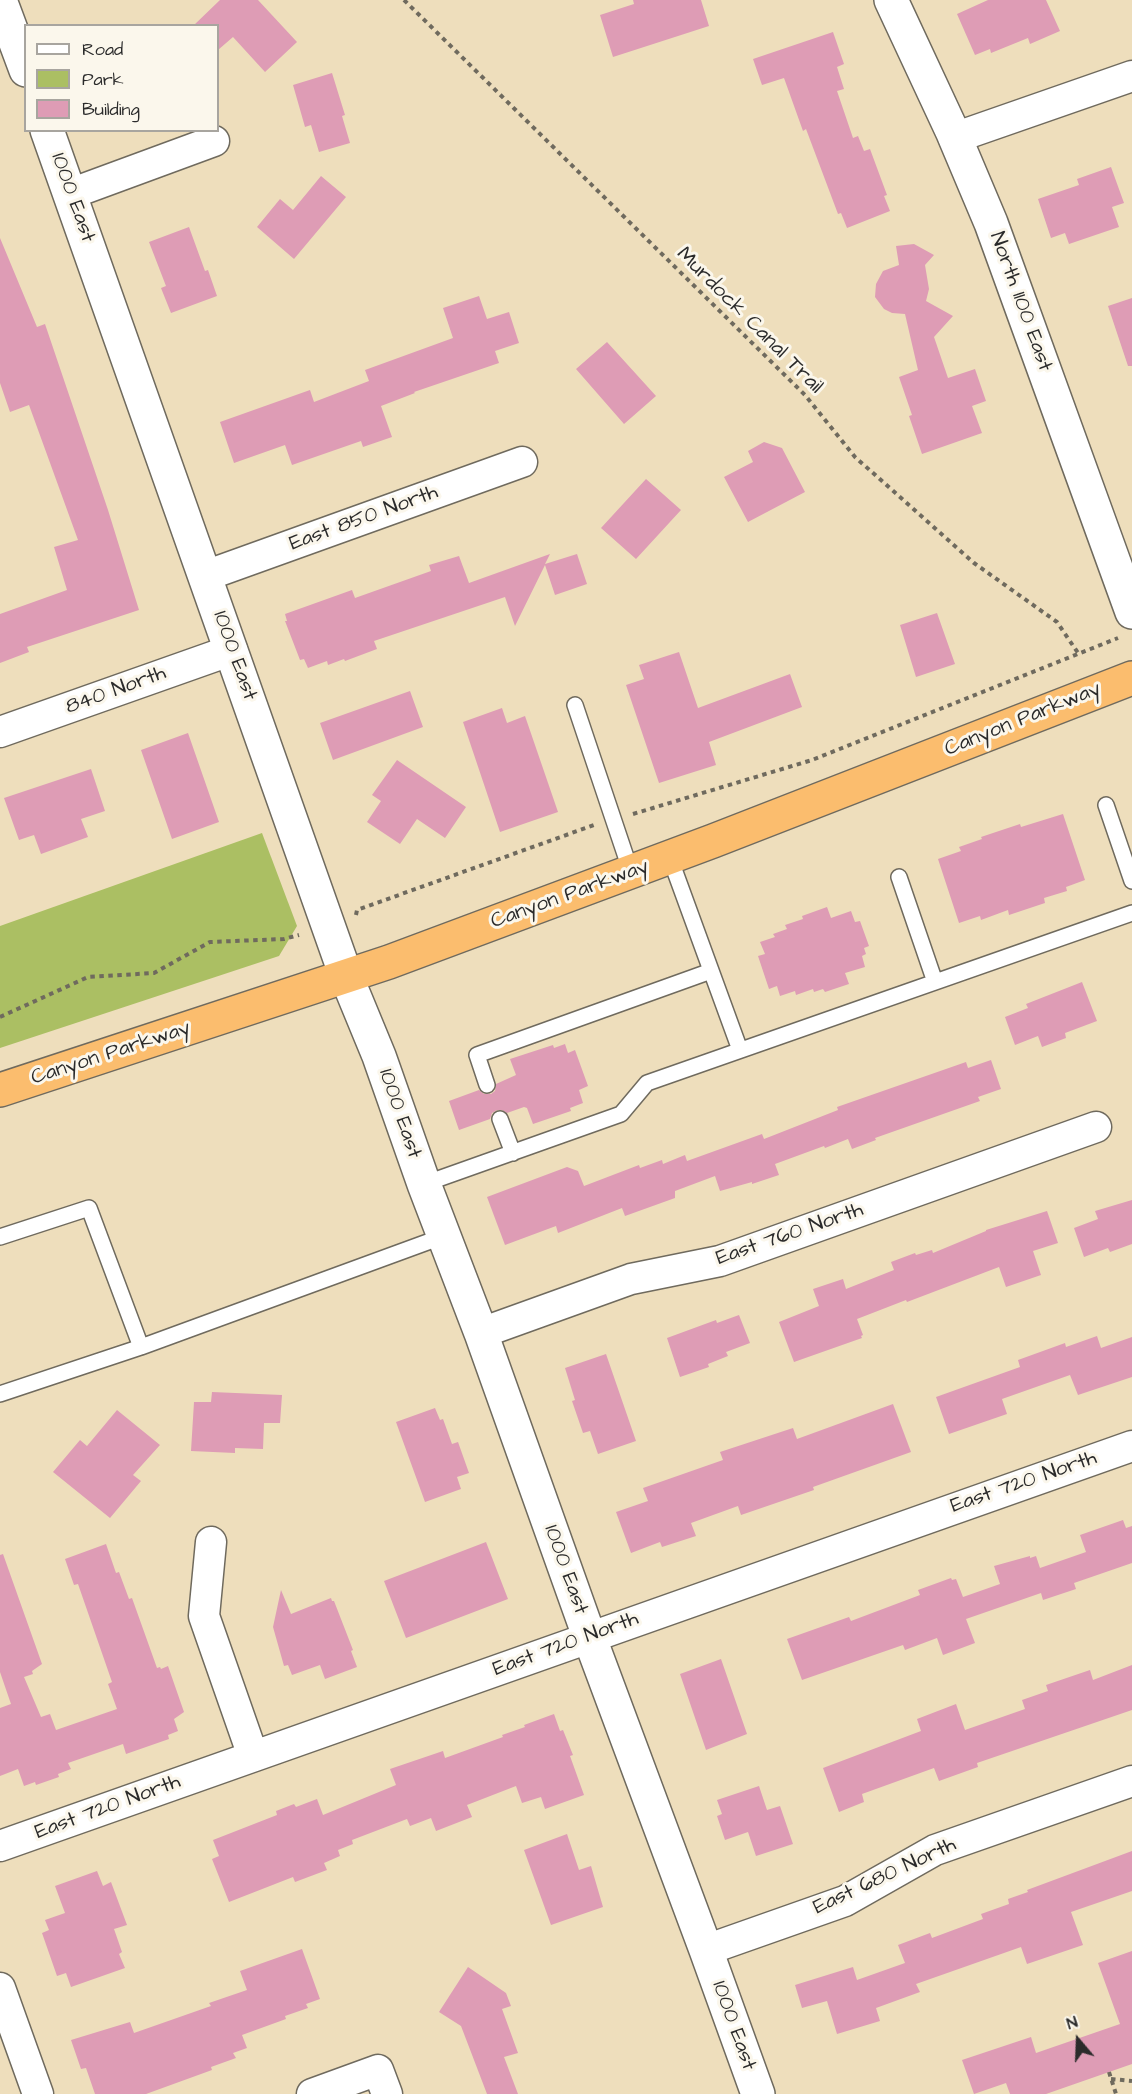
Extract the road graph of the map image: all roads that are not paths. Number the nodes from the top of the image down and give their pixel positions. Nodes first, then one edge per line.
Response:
1 (0, 0) edge
2 (891, 0) edge
3 (24, 65) edge
4 (1132, 76) edge
5 (48, 132) edge
6 (954, 138) junction
7 (214, 141) dead end
8 (70, 194) junction
9 (522, 462) dead end
10 (205, 576) junction
11 (1132, 612) edge
12 (232, 650) junction
13 (1132, 680) edge
14 (575, 705) dead end
15 (0, 732) edge
16 (1106, 805) dead end
17 (670, 858) junction
18 (632, 872) junction
19 (899, 878) dead end
20 (1132, 881) edge
21 (1132, 913) edge
22 (711, 971) junction
23 (346, 976) junction
24 (935, 982) junction
25 (740, 1050) junction
26 (487, 1085) dead end
27 (0, 1090) edge
28 (500, 1119) dead end
29 (1096, 1127) dead end
30 (513, 1153) junction
31 (424, 1184) junction
32 (444, 1236) junction
33 (0, 1237) edge
34 (481, 1333) junction
35 (141, 1347) junction
36 (0, 1394) edge
37 (1132, 1446) edge
38 (211, 1542) dead end
39 (589, 1636) junction
40 (253, 1756) junction
41 (1132, 1781) edge
42 (0, 1846) edge
43 (706, 1950) junction
44 (0, 1988) edge
45 (383, 2082) edge
46 (38, 2094) edge
47 (312, 2094) edge
48 (758, 2094) edge

1 - 3 street
2 - 6 street, North 1100 East
4 - 6 street
5 - 8 street, 1000 East
6 - 11 street, North 1100 East
7 - 8 street
8 - 10 street, 1000 East
9 - 10 street, East 850 North
10 - 12 street, 1000 East
12 - 15 street, 840 North
12 - 23 street, 1000 East
13 - 17 highway, Canyon Parkway
14 - 18 lane
16 - 20 lane
17 - 18 highway, Canyon Parkway
17 - 22 lane
18 - 23 highway, Canyon Parkway
19 - 24 lane
21 - 24 lane
22 - 25 lane
22 - 26 lane
23 - 27 highway, Canyon Parkway
23 - 31 street, 1000 East
24 - 25 lane
25 - 30 lane
28 - 30 lane
29 - 34 street, East 760 North
30 - 31 lane
31 - 32 street, 1000 East
32 - 34 street, 1000 East
32 - 35 lane
33 - 35 lane
34 - 39 street, 1000 East
35 - 36 lane
37 - 39 street, East 720 North
38 - 40 street
39 - 40 street, East 720 North
39 - 43 street, 1000 East
40 - 42 street, East 720 North
41 - 43 street, East 680 North
43 - 48 street, 1000 East
44 - 46 street
45 - 47 street

